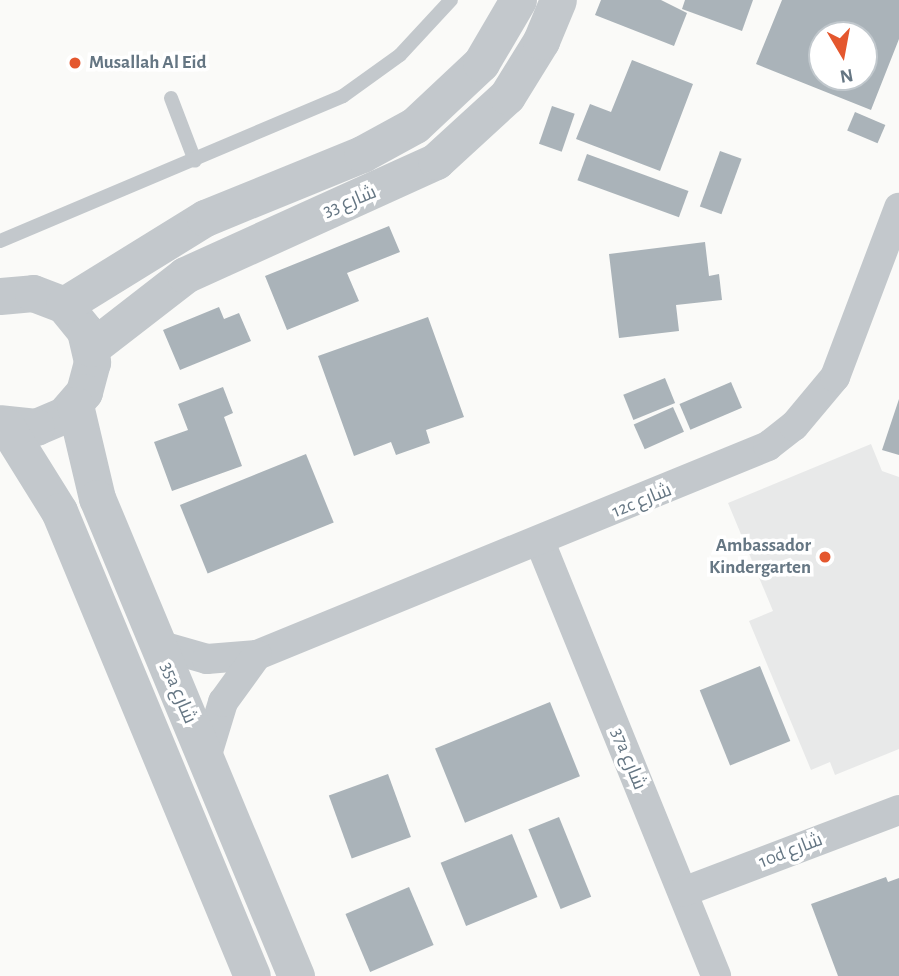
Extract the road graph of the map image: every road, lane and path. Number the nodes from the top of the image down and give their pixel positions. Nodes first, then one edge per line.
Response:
1 (451, 0) edge
2 (518, 0) edge
3 (558, 0) edge
4 (171, 98) dead end
5 (195, 161) junction
6 (899, 208) edge
7 (0, 241) edge
8 (0, 296) edge
9 (64, 305) junction
10 (91, 348) junction
11 (75, 405) junction
12 (3, 425) edge
13 (540, 542) junction
14 (158, 645) junction
15 (257, 655) junction
16 (206, 758) junction
17 (899, 810) edge
18 (682, 892) junction
19 (252, 976) edge
20 (296, 976) edge
21 (716, 976) edge

1 - 5 lane
2 - 9 street
3 - 10 street, شارع 33
4 - 5 lane
5 - 7 lane
6 - 13 street, 12c شارع
8 - 9 street
9 - 10 street
10 - 11 street
11 - 12 street
11 - 14 street, 35a شارع
12 - 19 street
13 - 15 street, 12c شارع
13 - 18 street, 37a شارع
14 - 15 street, 12c شارع
14 - 16 street, 35a شارع
15 - 16 street
16 - 20 street, 35a شارع
17 - 18 street, 10d شارع
18 - 21 street, 37a شارع

